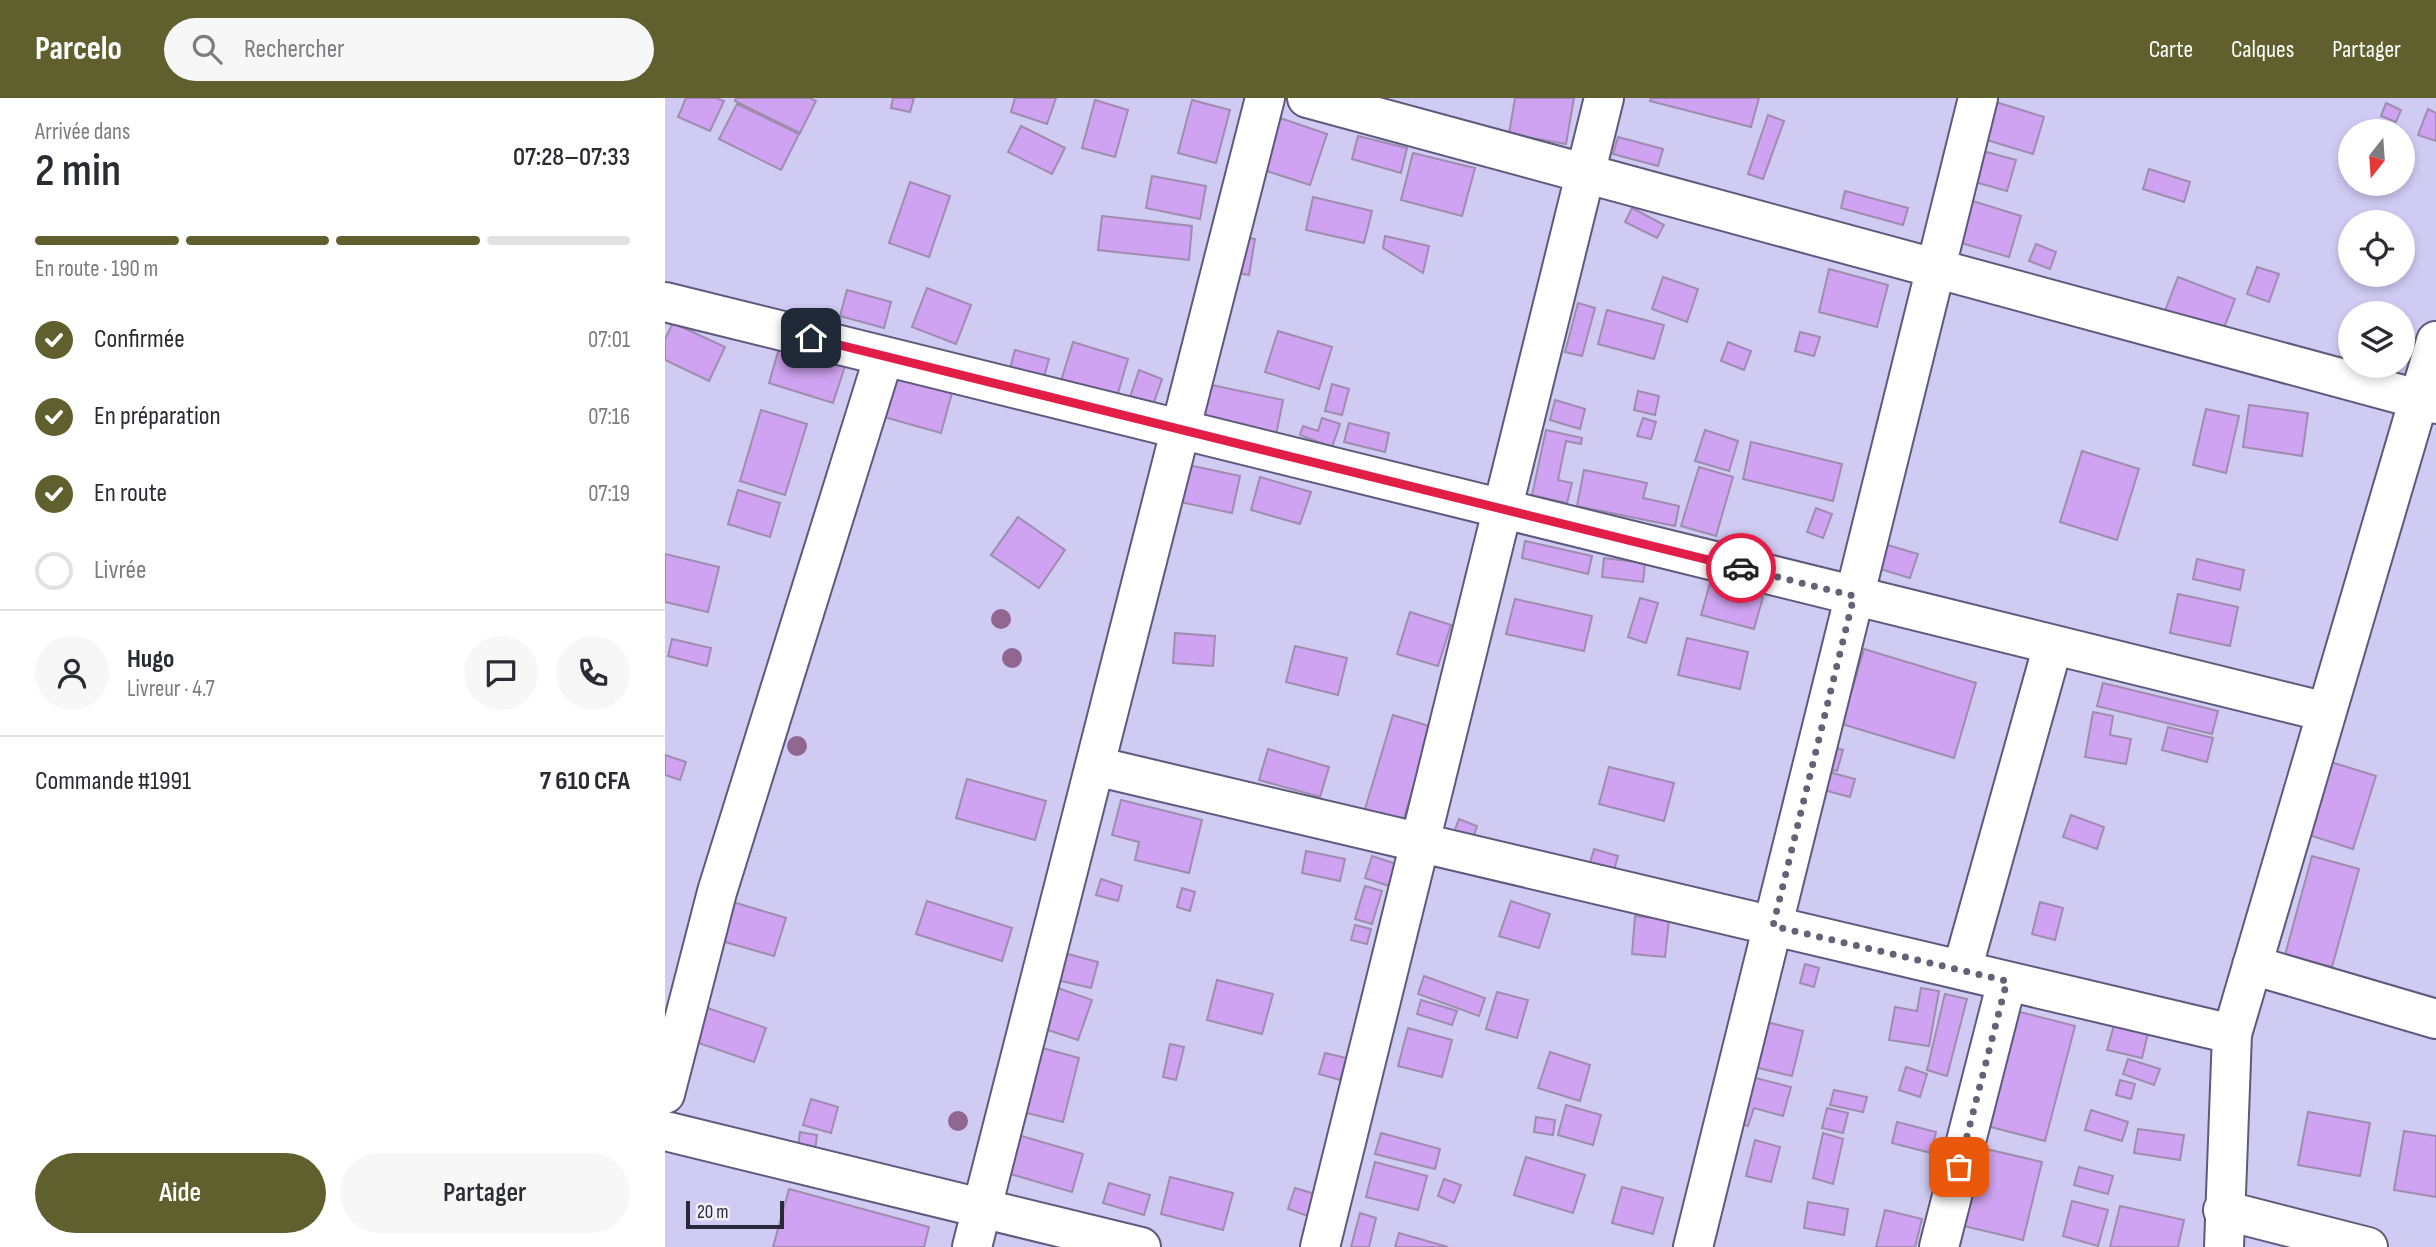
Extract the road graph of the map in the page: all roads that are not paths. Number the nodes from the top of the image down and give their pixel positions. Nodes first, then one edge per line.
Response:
1 (1265, 98) edge
2 (1307, 98) edge
3 (1604, 98) edge
4 (1978, 98) edge
5 (1585, 173) junction
6 (1936, 268) junction
7 (665, 302) edge
8 (2436, 341) edge
9 (884, 356) junction
10 (2427, 401) edge
11 (1181, 430) junction
12 (1502, 509) junction
13 (1854, 596) junction
14 (2053, 645) junction
15 (2326, 712) junction
16 (1095, 766) junction
17 (1420, 843) junction
18 (1773, 926) junction
19 (2252, 965) junction
20 (1962, 970) junction
21 (2007, 981) junction
22 (2436, 1018) edge
23 (2232, 1034) junction
24 (665, 1094) edge
25 (665, 1130) edge
26 (982, 1208) junction
27 (2223, 1210) junction
28 (972, 1247) edge
29 (1142, 1247) edge
30 (1320, 1247) edge
31 (1693, 1247) edge
32 (1938, 1247) edge
33 (2224, 1247) edge
34 (2368, 1247) edge

1 - 11 street
2 - 5 street
3 - 5 street
4 - 6 street
5 - 6 street
5 - 12 street
6 - 10 street
6 - 13 street
7 - 9 street
8 - 10 street
9 - 11 street
9 - 24 street
10 - 15 street
11 - 12 street
11 - 16 street
12 - 13 street
12 - 17 street
13 - 14 street
13 - 18 street
14 - 15 street
14 - 20 street
15 - 19 street
16 - 17 street
16 - 26 street
17 - 18 street
17 - 30 street
18 - 20 street
18 - 31 street
19 - 22 street
19 - 23 street
20 - 21 street
21 - 23 street
21 - 32 street
23 - 27 street
25 - 26 street
26 - 28 street
26 - 29 street
27 - 33 street
27 - 34 street

